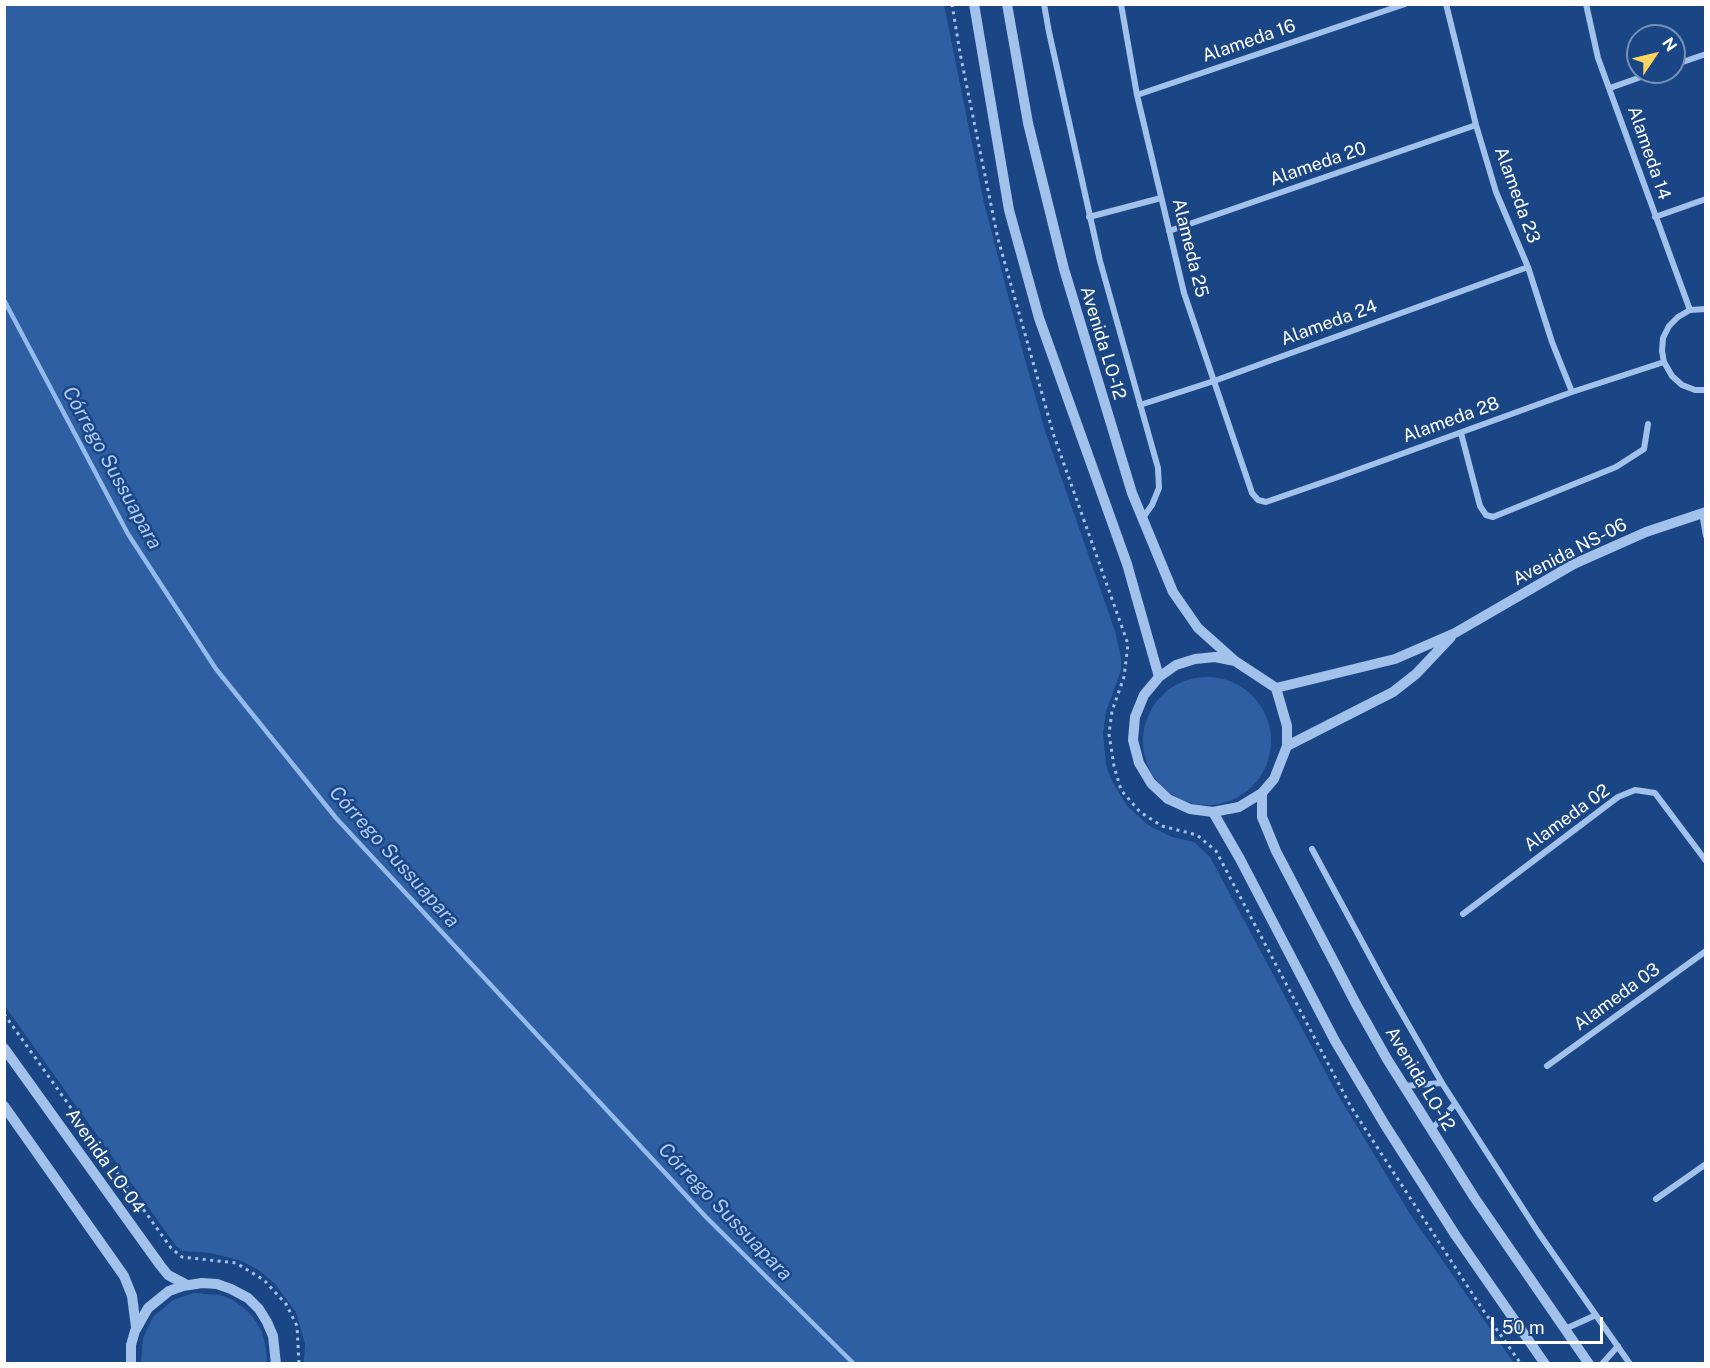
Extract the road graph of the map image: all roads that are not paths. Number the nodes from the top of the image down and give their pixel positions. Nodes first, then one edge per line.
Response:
1 (974, 4) edge
2 (1007, 4) edge
3 (1044, 4) edge
4 (1121, 4) edge
5 (1405, 4) edge
6 (1446, 4) edge
7 (1586, 4) edge
8 (1706, 54) edge
9 (1686, 61) edge
10 (1626, 82) edge
11 (1610, 88) junction
12 (1137, 95) junction
13 (1476, 125) junction
14 (1161, 198) junction
15 (1706, 199) edge
16 (1089, 216) junction
17 (1655, 217) junction
18 (1169, 231) junction
19 (1528, 267) junction
20 (1706, 309) edge
21 (1689, 310) junction
22 (1664, 362) junction
23 (1214, 381) junction
24 (1706, 390) edge
25 (1572, 392) junction
26 (1140, 405) junction
27 (1648, 424) dead end
28 (1461, 433) junction
29 (1252, 493) joint
30 (1704, 513) edge
31 (1142, 519) junction
32 (1706, 536) edge
33 (1455, 633) junction
34 (1234, 661) junction
35 (1159, 677) junction
36 (1276, 688) junction
37 (1287, 746) junction
38 (1262, 793) junction
39 (1213, 812) junction
40 (1312, 849) dead end
41 (1706, 861) edge
42 (1464, 914) dead end
43 (1706, 951) edge
44 (4, 1048) edge
45 (1547, 1066) dead end
46 (1442, 1083) junction
47 (1404, 1086) junction
48 (1455, 1104) junction
49 (4, 1106) edge
50 (1431, 1130) junction
51 (1706, 1164) edge
52 (1656, 1199) dead end
53 (187, 1285) junction
54 (1596, 1315) junction
55 (136, 1327) junction
56 (1565, 1329) junction
57 (1618, 1346) junction
58 (131, 1364) edge
59 (276, 1364) edge
60 (1545, 1364) edge
61 (1589, 1364) edge
62 (1602, 1364) edge
63 (1630, 1364) edge

1 - 35 street
2 - 31 street, Avenida LO-12
3 - 16 street
4 - 12 street, Alameda 25
5 - 12 street, Alameda 16
6 - 13 street, Alameda 23
7 - 11 street, Alameda 14
8 - 9 street
10 - 11 street
11 - 17 street, Alameda 14
12 - 14 street, Alameda 25
13 - 18 street, Alameda 20
13 - 19 street, Alameda 23
14 - 16 street
14 - 18 street, Alameda 25
15 - 17 street
16 - 26 street
17 - 21 street, Alameda 14
18 - 23 street, Alameda 25
19 - 23 street, Alameda 24
19 - 25 street, Alameda 23
20 - 21 street
21 - 22 street
22 - 24 street
22 - 25 street, Alameda 28
23 - 26 street, Alameda 24
23 - 29 street, Alameda 25
25 - 28 street, Alameda 28
26 - 31 street
27 - 28 street
28 - 29 street, Alameda 28
30 - 32 street
30 - 33 street, Avenida NS-06
31 - 34 street, Avenida LO-12
33 - 36 street, Avenida NS-06
33 - 37 street, Avenida NS-06
34 - 35 street
34 - 36 street
35 - 39 street
36 - 37 street
37 - 38 street
38 - 39 street
38 - 47 street, Avenida LO-12
39 - 60 street
40 - 46 street
41 - 42 street, Alameda 02
43 - 45 street, Alameda 03
44 - 53 street, Avenida LO-04
46 - 47 street
46 - 48 street
47 - 50 street, Avenida LO-12
48 - 50 street
48 - 54 street
49 - 55 street
50 - 56 street, Avenida LO-12
51 - 52 street
53 - 55 street
53 - 59 street
54 - 56 street
54 - 57 street
55 - 58 street
56 - 61 street, Avenida LO-12
57 - 62 street
57 - 63 street

